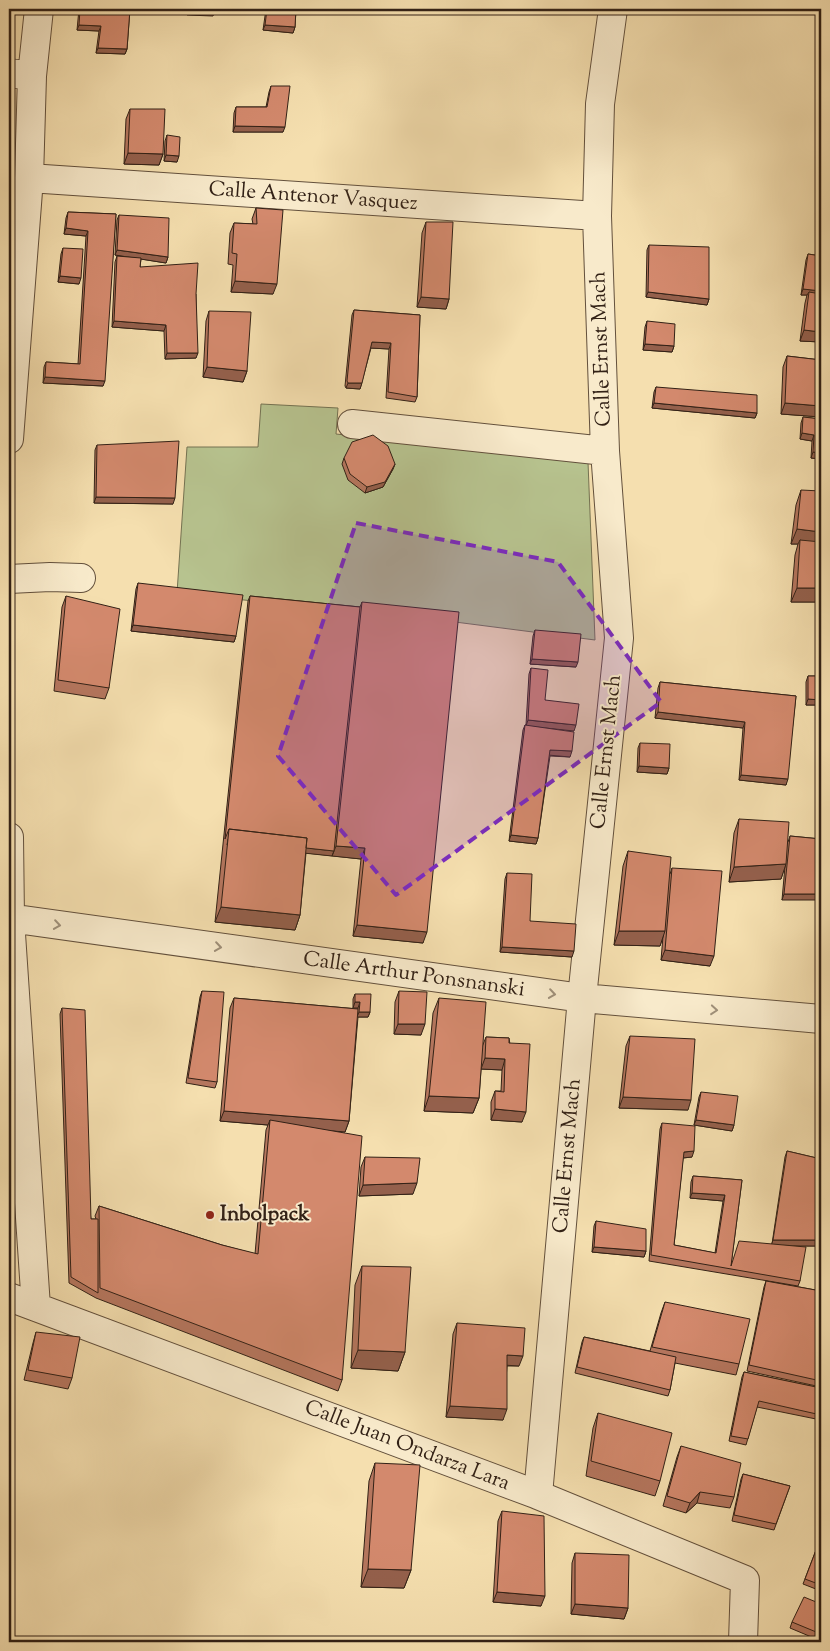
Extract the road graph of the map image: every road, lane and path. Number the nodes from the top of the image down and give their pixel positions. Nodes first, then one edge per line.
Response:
1 (39, 9) edge
2 (613, 9) edge
3 (20, 74) edge
4 (29, 178) junction
5 (597, 216) junction
6 (13, 331) edge
7 (352, 424) dead end
8 (9, 438) edge
9 (605, 451) junction
10 (81, 578) dead end
11 (9, 579) edge
12 (9, 837) edge
13 (10, 918) edge
14 (582, 998) junction
15 (821, 1019) edge
16 (9, 1298) edge
17 (36, 1307) junction
18 (538, 1495) junction
19 (743, 1642) edge

1 - 3 street
2 - 5 street, Calle Ernst Mach
3 - 4 street
4 - 5 street, Calle Antenor Vasquez
4 - 6 street
5 - 9 street, Calle Ernst Mach
6 - 8 street
7 - 9 street
9 - 14 street, Calle Ernst Mach
10 - 11 street
12 - 13 street
13 -> 14 street, Calle Arthur Ponsnanski
13 - 17 street
14 -> 15 street, Calle Arthur Ponsnanski
14 - 18 street, Calle Ernst Mach
16 - 17 street, Calle Juan Ondarza Lara
17 - 18 street, Calle Juan Ondarza Lara
18 - 19 street, Calle Juan Ondarza Lara

